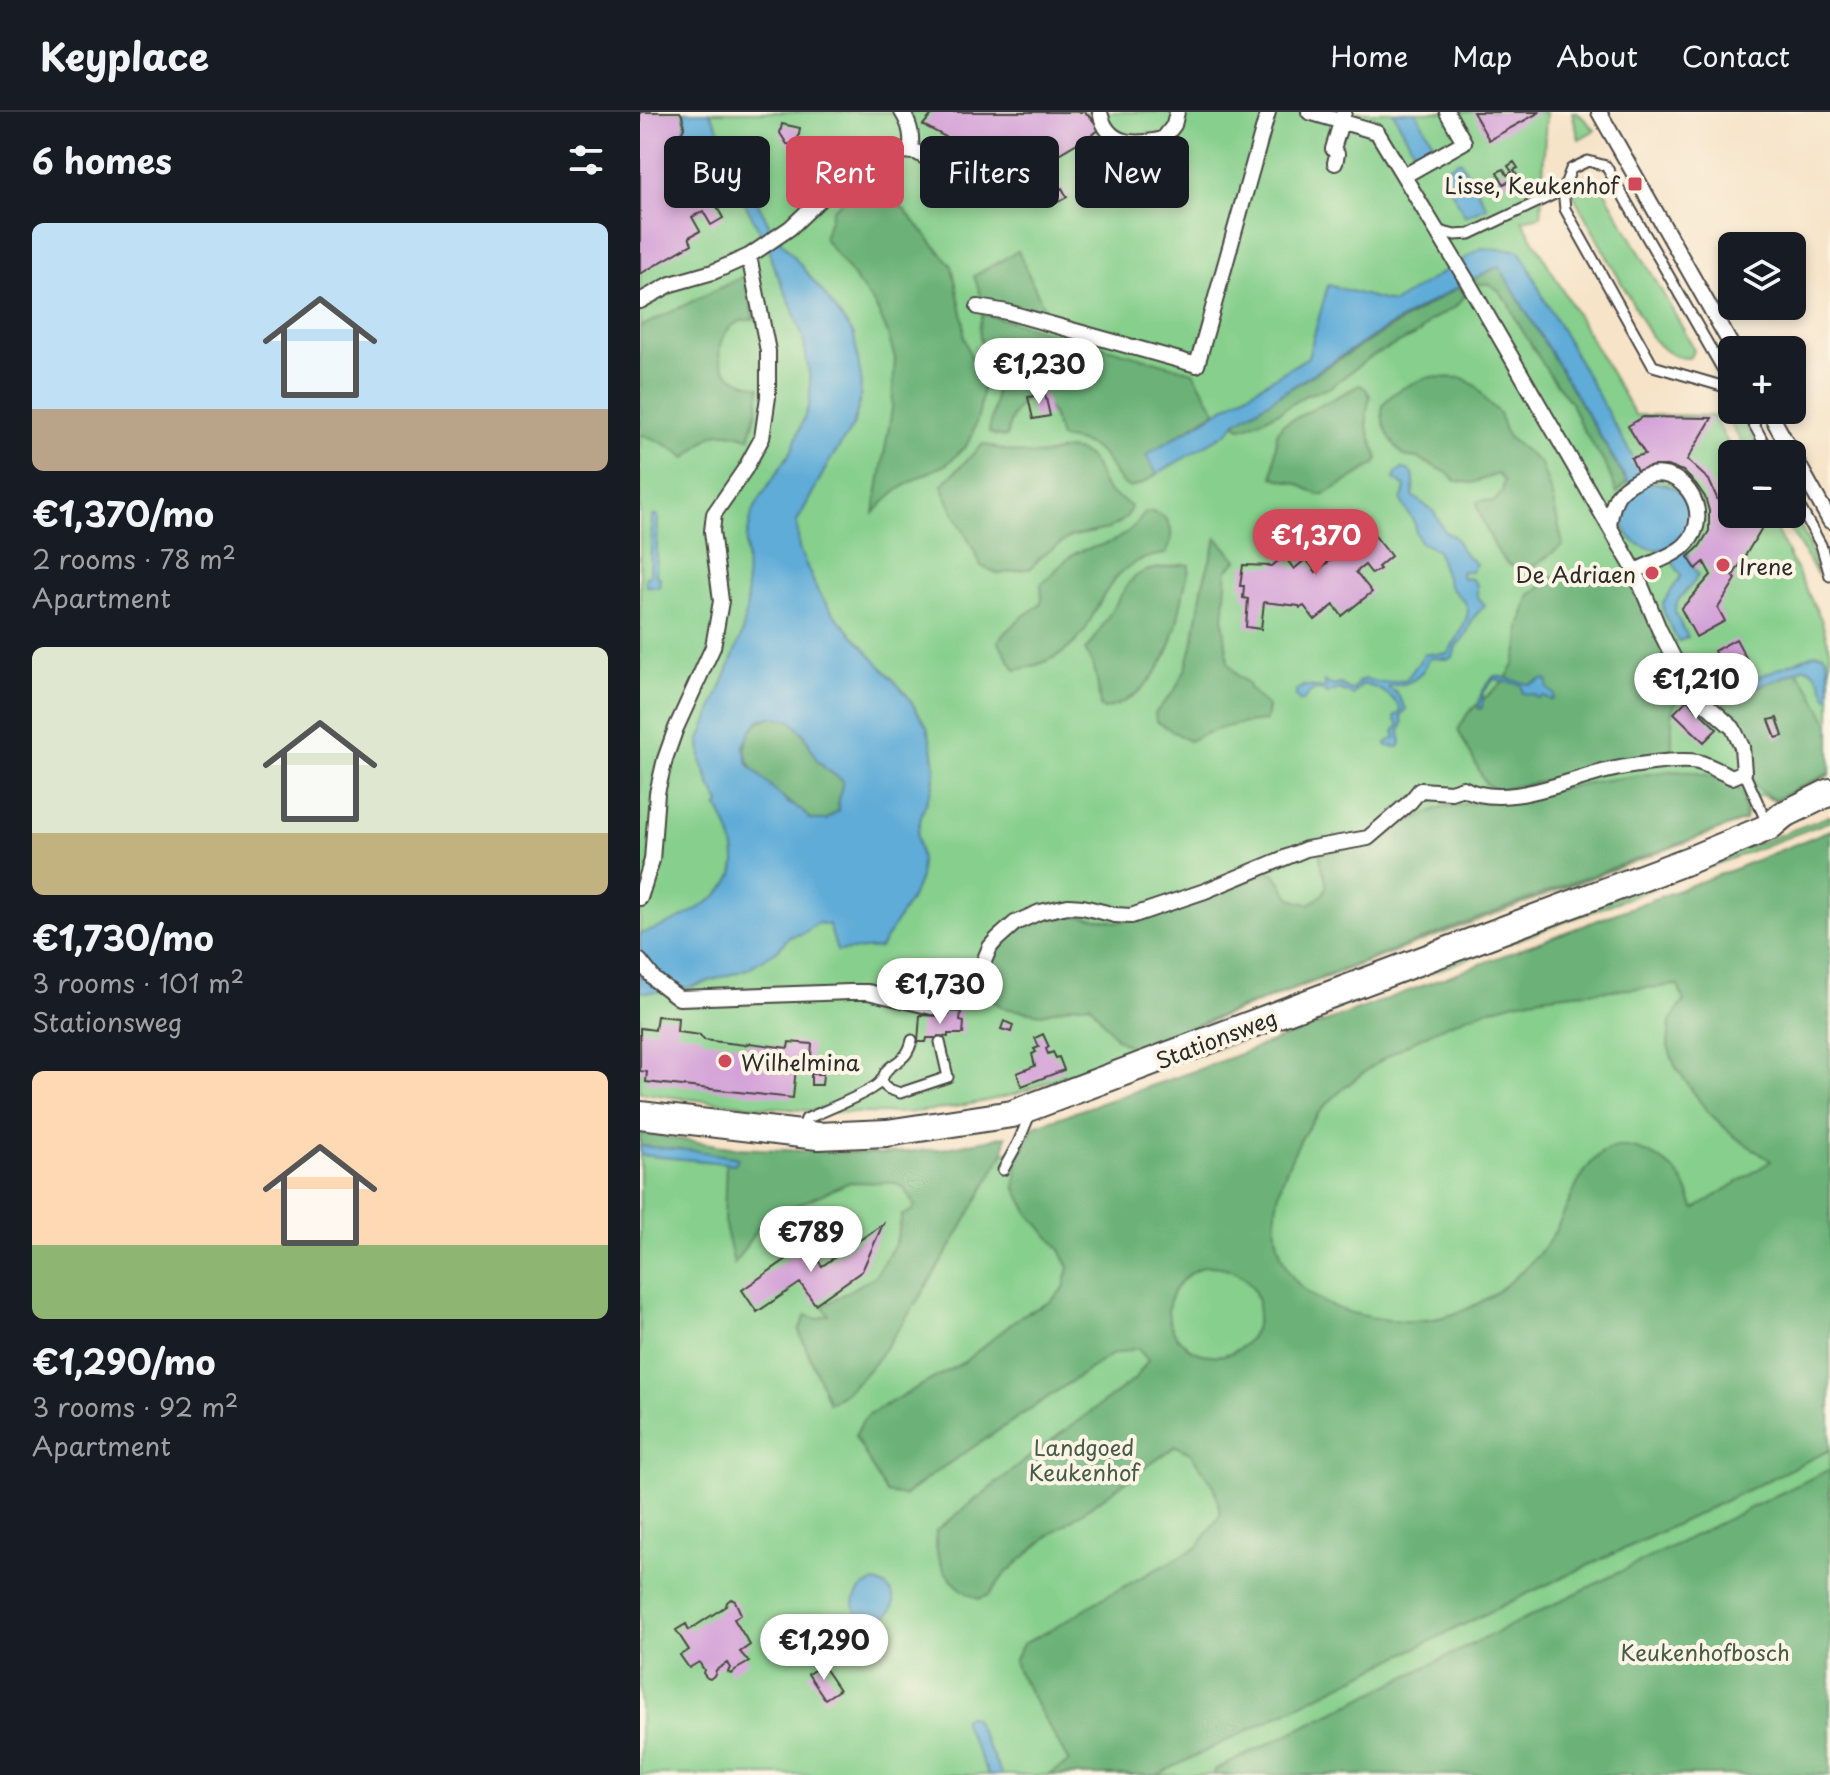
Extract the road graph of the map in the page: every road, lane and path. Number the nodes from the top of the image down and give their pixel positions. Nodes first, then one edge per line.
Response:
1 (902, 112) edge
2 (1100, 112) edge
3 (1177, 112) edge
4 (1268, 112) edge
5 (1309, 112) edge
6 (1447, 112) edge
7 (1599, 112) edge
8 (1343, 117) edge
9 (911, 152) junction
10 (920, 154) edge
11 (1335, 163) dead end
12 (1404, 176) junction
13 (1563, 190) junction
14 (1435, 230) junction
15 (752, 254) junction
16 (640, 301) edge
17 (978, 307) dead end
18 (1726, 336) edge
19 (1718, 362) edge
20 (1718, 383) edge
21 (1776, 424) edge
22 (1806, 518) edge
23 (1830, 521) edge
24 (1609, 525) junction
25 (1635, 571) junction
26 (1830, 576) edge
27 (1744, 772) junction
28 (1830, 792) edge
29 (1830, 811) edge
30 (1769, 827) junction
31 (640, 898) edge
32 (640, 961) edge
33 (912, 1040) dead end
34 (940, 1042) dead end
35 (880, 1082) junction
36 (1032, 1108) junction
37 (640, 1115) edge
38 (800, 1134) junction
39 (1003, 1170) dead end

1 - 9 street
2 - 3 street
4 - 17 street
5 - 8 street
6 - 12 street
7 - 18 street
8 - 11 street
8 - 12 street
9 - 10 street
9 - 15 street
12 - 14 street
13 - 14 lane
13 - 19 lane
13 - 20 lane
14 - 24 street
15 - 16 street
15 - 31 street
21 - 23 street
22 - 26 lane
24 - 25 street
24 - 25 street
25 - 27 street
27 - 30 lane
27 - 32 street
28 - 30 main road, Stationsweg
29 - 30 main road, Stationsweg
30 - 36 main road, Stationsweg
33 - 35 lane
34 - 35 lane
35 - 38 lane
36 - 38 main road, Stationsweg
36 - 39 lane
37 - 38 main road, Stationsweg

